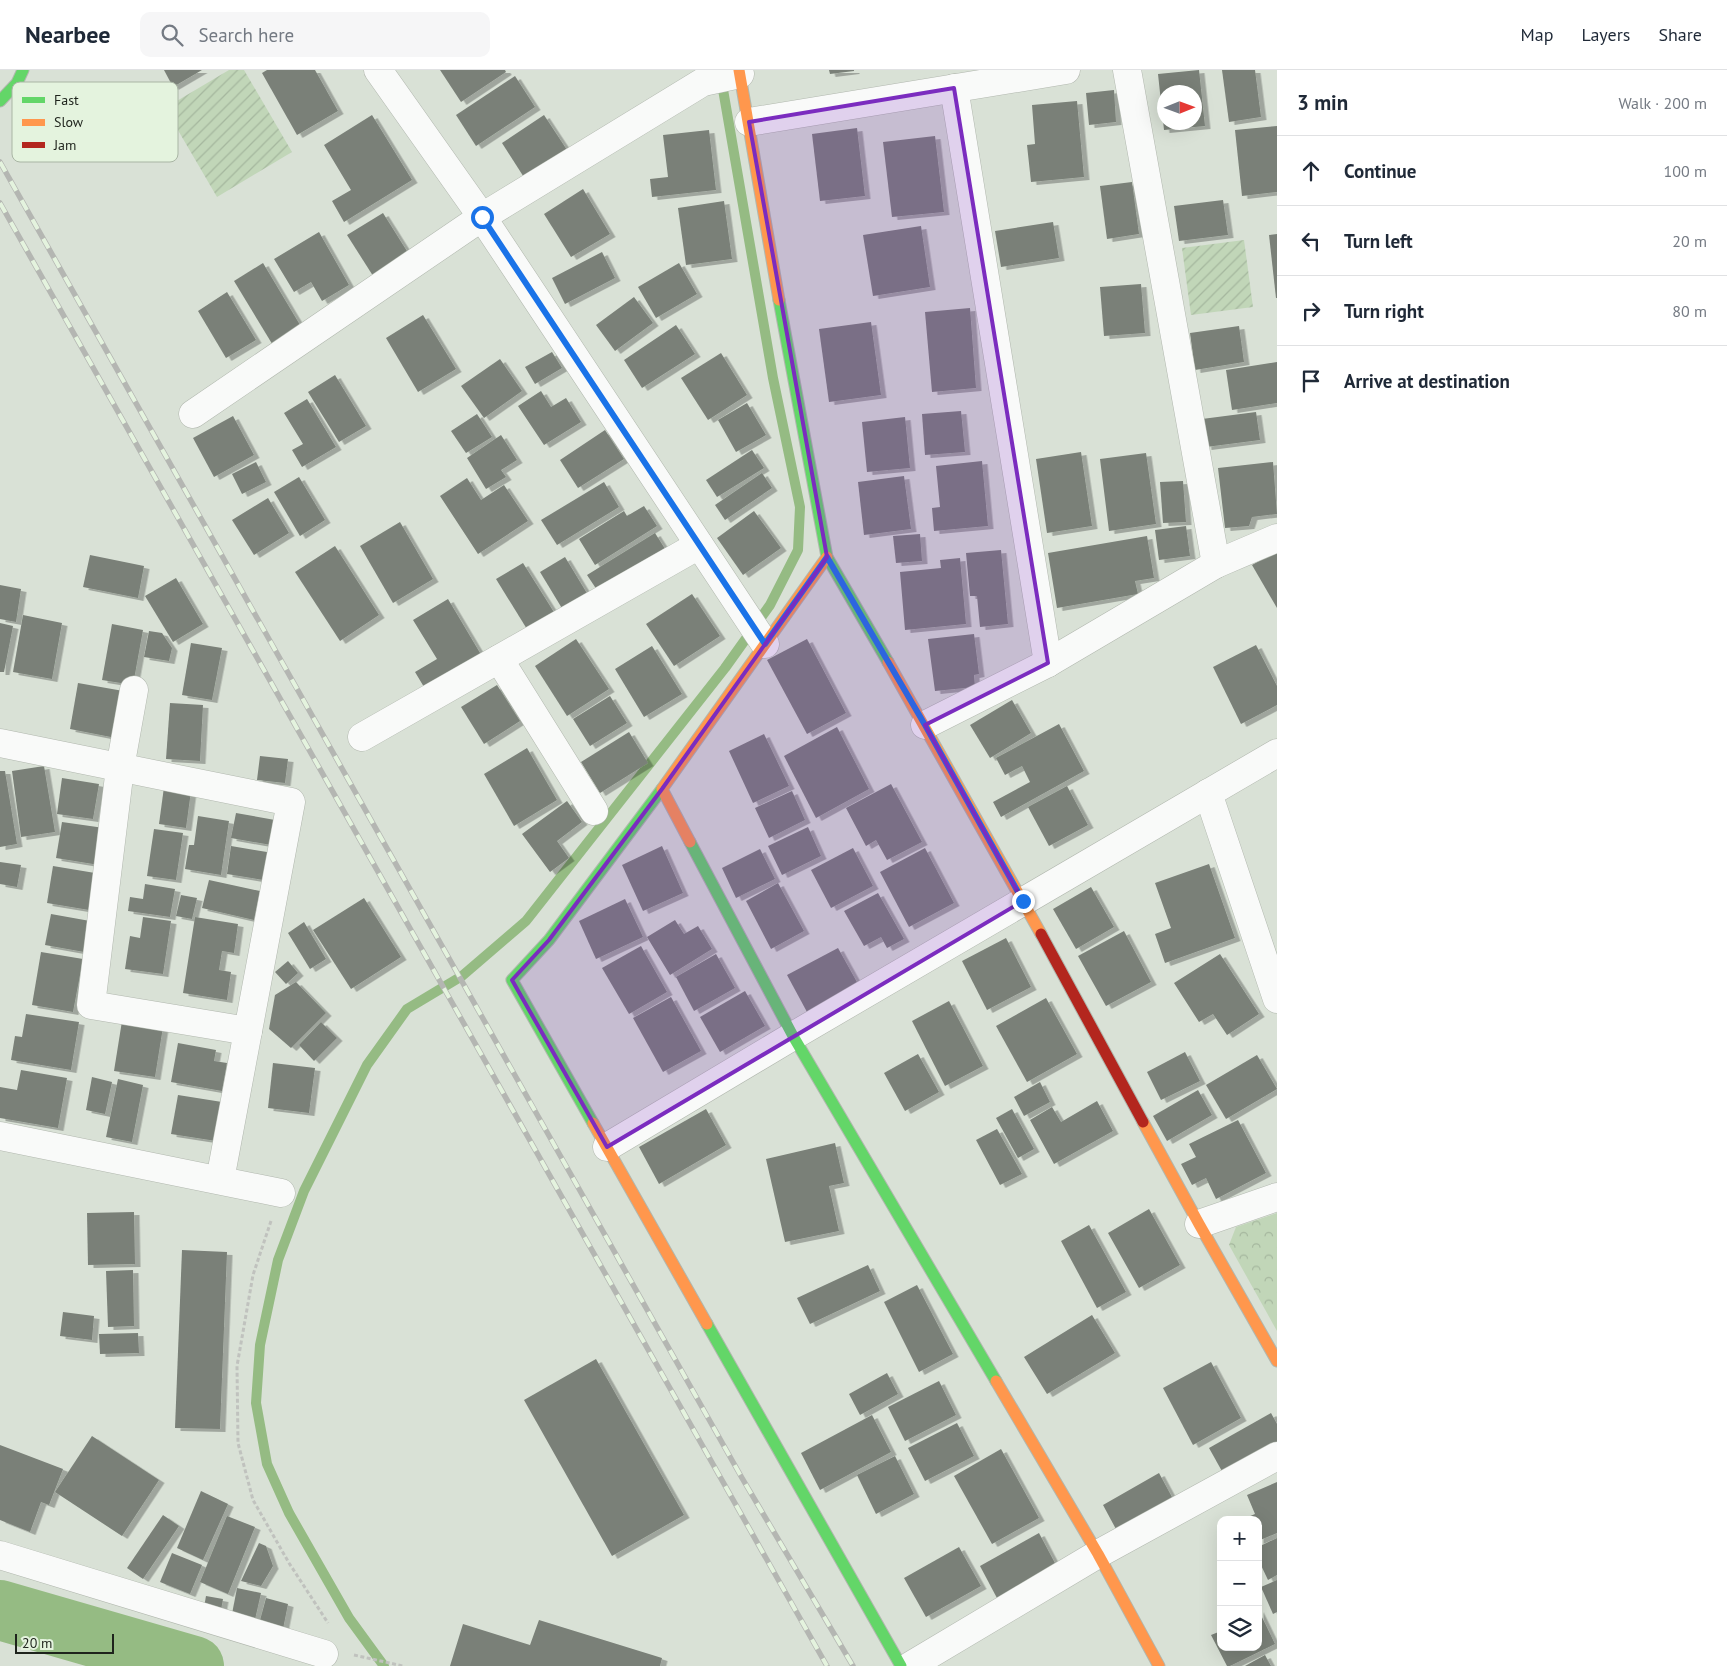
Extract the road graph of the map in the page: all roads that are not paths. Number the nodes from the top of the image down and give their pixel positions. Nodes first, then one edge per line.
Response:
1 (23, 70) edge
2 (378, 70) edge
3 (1066, 70) edge
4 (1127, 70) edge
5 (739, 72) edge
6 (17, 82) edge
7 (12, 88) edge
8 (954, 88) junction
9 (0, 101) edge
10 (749, 122) junction
11 (482, 217) junction
12 (193, 414) dead end
13 (1277, 538) edge
14 (700, 545) junction
15 (827, 557) junction
16 (1216, 564) junction
17 (765, 644) junction
18 (499, 659) junction
19 (1048, 663) junction
20 (134, 690) dead end
21 (925, 725) junction
22 (362, 737) dead end
23 (0, 743) edge
24 (1277, 753) edge
25 (120, 768) junction
26 (662, 788) junction
27 (1208, 794) junction
28 (594, 811) dead end
29 (1023, 901) junction
30 (1277, 999) edge
31 (248, 1031) junction
32 (793, 1036) junction
33 (0, 1136) edge
34 (607, 1147) junction
35 (220, 1180) junction
36 (281, 1193) road end
37 (1277, 1197) edge
38 (1199, 1224) junction
39 (1277, 1361) edge
40 (1277, 1456) edge
41 (1098, 1554) junction
42 (0, 1555) edge
43 (324, 1654) road end
44 (901, 1666) edge
45 (910, 1666) edge
46 (1159, 1666) edge

1 - 6 street
2 - 11 street
3 - 8 street
4 - 16 street
5 - 10 street
5 - 11 street
7 - 9 street
8 - 10 street
8 - 19 street
10 - 15 street
11 - 12 street
11 - 14 street
13 - 16 street
14 - 17 street
14 - 18 street
15 - 17 street
15 - 21 street
16 - 19 street
17 - 26 street
18 - 22 street
18 - 28 street
19 - 21 street
20 - 25 street
21 - 29 street
23 - 25 street
24 - 27 street
25 - 31 street
25 - 31 street
26 - 32 street
26 - 34 street
27 - 29 street
27 - 30 street
29 - 32 street
29 - 38 street
31 - 35 street
32 - 34 street
32 - 41 street
33 - 35 street
34 - 44 street
35 - 36 street
37 - 38 street
38 - 39 street
40 - 41 street
41 - 45 street
41 - 46 street
42 - 43 street

